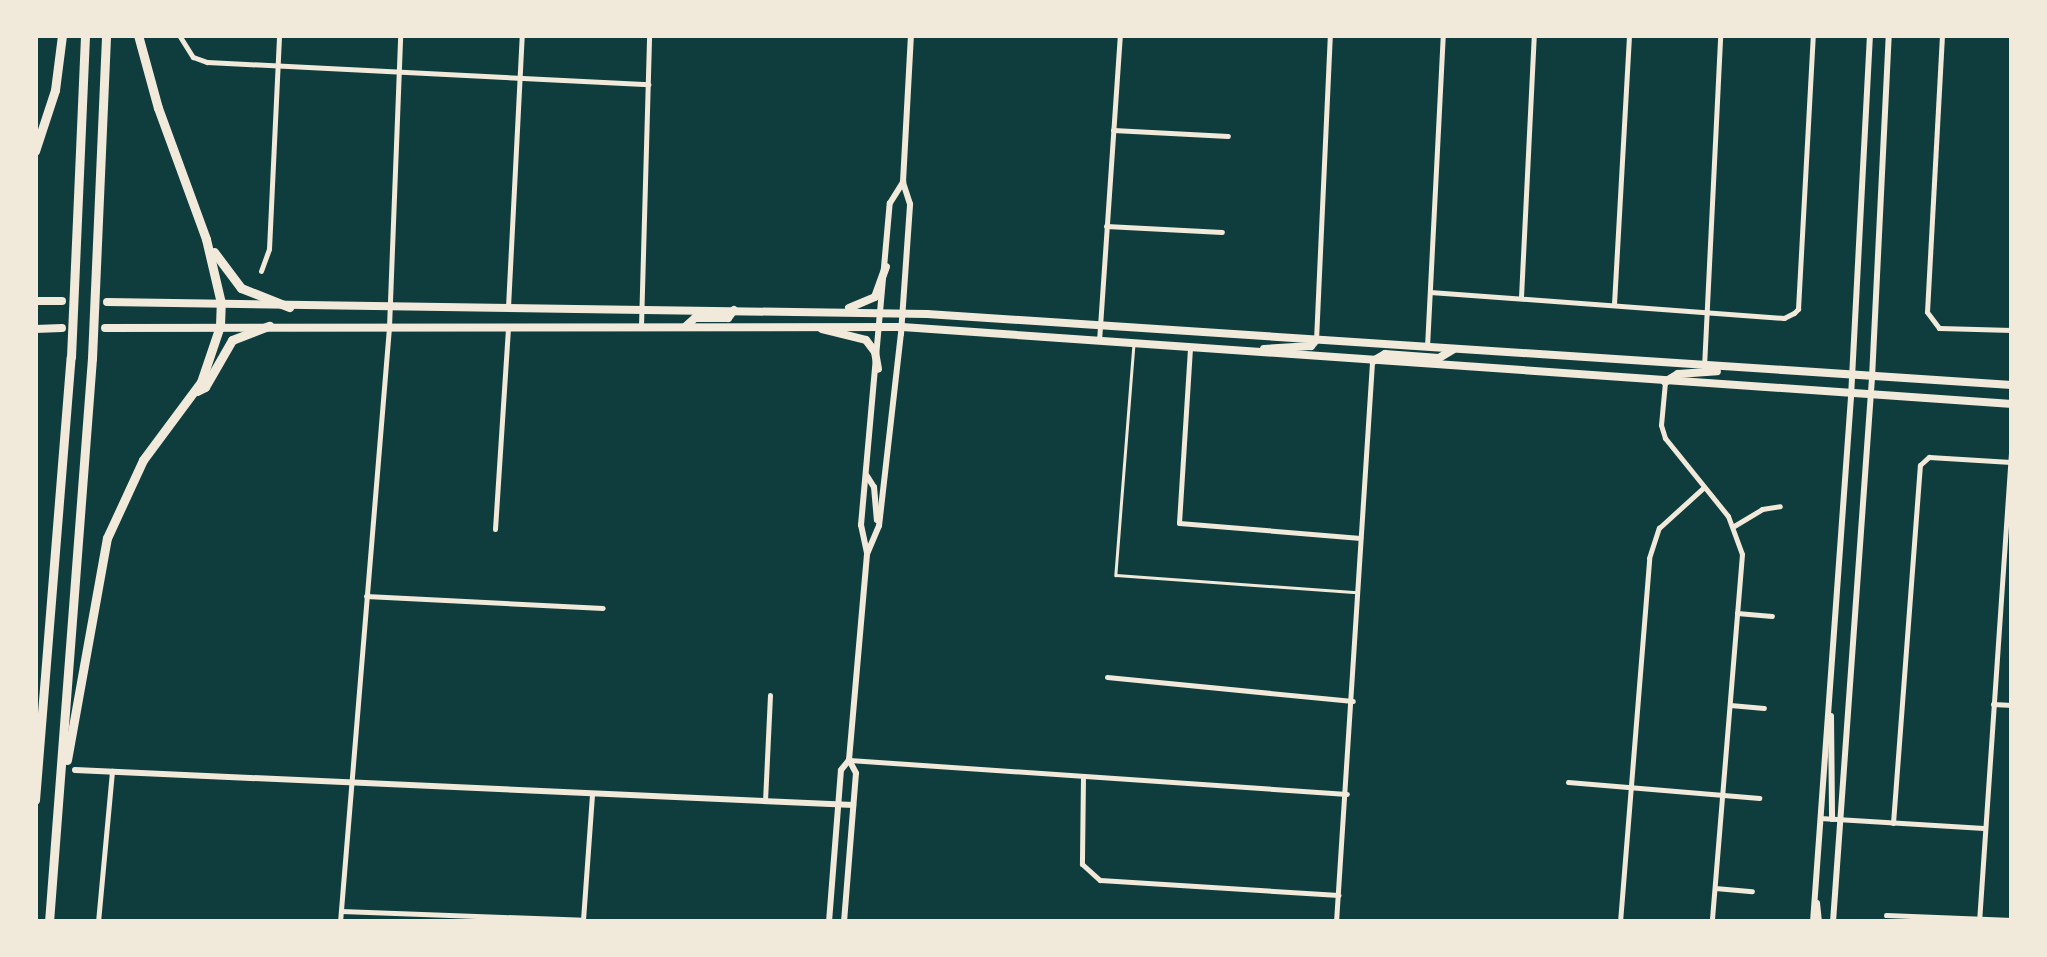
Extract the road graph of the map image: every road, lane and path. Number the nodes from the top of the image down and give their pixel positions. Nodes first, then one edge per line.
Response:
1 (62, 35) edge
2 (84, 35) edge
3 (106, 35) edge
4 (138, 35) edge
5 (180, 35) edge
6 (279, 35) edge
7 (400, 35) edge
8 (522, 35) edge
9 (650, 35) edge
10 (911, 35) edge
11 (1120, 35) edge
12 (1330, 35) edge
13 (1443, 35) edge
14 (1534, 35) edge
15 (1629, 35) edge
16 (1720, 35) edge
17 (1813, 35) edge
18 (1870, 35) edge
19 (1889, 35) edge
20 (1942, 35) edge
21 (278, 65) junction
22 (398, 72) junction
23 (520, 78) junction
24 (648, 84) junction
25 (1113, 130) junction
26 (1228, 136) dead end
27 (35, 152) edge
28 (902, 182) junction
29 (1106, 226) junction
30 (1222, 232) dead end
31 (206, 239) junction
32 (886, 267) junction
33 (261, 271) dead end
34 (1430, 292) junction
35 (1521, 298) junction
36 (35, 301) edge
37 (62, 301) dead end
38 (107, 302) dead end
39 (221, 303) junction
40 (1614, 304) junction
41 (289, 306) junction
42 (390, 308) junction
43 (508, 310) junction
44 (641, 310) junction
45 (734, 310) junction
46 (842, 311) junction
47 (1706, 311) junction
48 (882, 312) junction
49 (903, 313) junction
50 (220, 326) junction
51 (268, 326) junction
52 (641, 326) junction
53 (686, 326) junction
54 (881, 326) junction
55 (1101, 326) junction
56 (389, 327) junction
57 (508, 327) junction
58 (813, 327) junction
59 (902, 327) junction
60 (62, 328) dead end
61 (105, 328) dead end
62 (35, 329) edge
63 (2012, 330) edge
64 (1316, 340) junction
65 (1099, 342) junction
66 (1134, 344) junction
67 (1427, 347) junction
68 (1190, 348) junction
69 (1454, 349) junction
70 (1240, 352) junction
71 (1372, 362) junction
72 (1704, 368) junction
73 (878, 369) junction
74 (1721, 369) junction
75 (1852, 377) junction
76 (1872, 378) junction
77 (1665, 382) junction
78 (2012, 385) edge
79 (194, 393) junction
80 (1852, 397) junction
81 (1870, 398) junction
82 (2012, 404) edge
83 (2012, 443) edge
84 (2011, 462) edge
85 (867, 476) junction
86 (1704, 488) junction
87 (1780, 506) dead end
88 (878, 526) junction
89 (1734, 526) junction
90 (495, 529) dead end
91 (1360, 538) junction
92 (867, 554) junction
93 (1357, 592) junction
94 (366, 596) junction
95 (603, 608) dead end
96 (1737, 614) junction
97 (1772, 616) dead end
98 (1108, 678) dead end
99 (770, 695) dead end
100 (1829, 695) junction
101 (1352, 701) junction
102 (1993, 704) junction
103 (1730, 705) junction
104 (2012, 705) edge
105 (1764, 708) dead end
106 (67, 747) junction
107 (849, 760) junction
108 (74, 770) dead end
109 (112, 771) junction
110 (1084, 776) junction
111 (35, 777) edge
112 (352, 782) junction
113 (1568, 782) dead end
114 (36, 786) edge
115 (1630, 788) junction
116 (592, 793) junction
117 (1347, 794) junction
118 (1723, 795) junction
119 (1760, 798) dead end
120 (35, 800) edge
121 (765, 801) junction
122 (837, 804) junction
123 (853, 806) junction
124 (1820, 818) junction
125 (1836, 819) junction
126 (1892, 823) junction
127 (1984, 828) junction
128 (1715, 888) junction
129 (1752, 891) dead end
130 (1339, 895) junction
131 (341, 911) junction
132 (1886, 915) dead end
133 (1979, 920) edge
134 (2012, 920) edge
135 (583, 921) edge
136 (49, 922) edge
137 (98, 922) edge
138 (340, 922) edge
139 (828, 922) edge
140 (844, 922) edge
141 (1336, 922) edge
142 (1620, 922) edge
143 (1712, 922) edge
144 (1816, 922) edge
145 (1833, 922) edge

1 - 27 highway
2 - 114 highway
3 - 106 highway
4 - 31 highway
5 - 21 street
6 - 21 street
7 - 22 street
8 - 23 street
9 - 24 street
10 - 28 main road
11 - 25 street
12 - 64 street
13 - 34 street
14 - 35 street
15 - 40 street
16 - 47 street
17 - 47 street
18 - 75 main road
19 - 76 main road
20 - 63 street
21 - 22 street
21 - 33 street
22 - 23 street
22 - 42 street
23 - 24 street
23 - 43 street
24 - 44 street
25 - 26 street
25 - 29 street
28 - 32 main road
28 - 49 main road
29 - 30 street
29 - 55 street
31 - 39 highway
31 - 41 highway
32 - 46 main road
32 - 48 main road
34 - 35 street
34 - 67 street
35 - 40 street
36 - 37 main road
38 - 39 main road
39 - 41 main road
39 - 50 highway
40 - 47 street
41 - 42 main road
42 - 43 main road
42 - 56 street
43 - 44 main road
44 - 45 main road
44 - 52 street
45 - 46 main road
45 - 53 main road
46 - 48 main road
47 - 72 street
48 - 49 main road
48 - 54 main road
49 - 55 main road
49 - 59 main road
50 - 51 main road
50 - 61 main road
50 - 79 highway
51 - 56 main road
51 - 79 highway
52 - 53 main road
52 - 57 main road
53 - 58 main road
54 - 58 main road
54 - 59 main road
54 - 73 main road
55 - 64 main road
55 - 65 street
56 - 57 main road
56 - 94 street
57 - 90 street
58 - 73 main road
59 - 65 main road
59 - 88 main road
60 - 62 main road
64 - 67 main road
64 - 70 main road
65 - 66 main road
66 - 68 main road
66 - 93 lane
67 - 69 main road
68 - 70 main road
68 - 91 street
69 - 71 main road
69 - 72 main road
70 - 71 main road
71 - 77 main road
71 - 91 street
72 - 74 main road
73 - 85 main road
74 - 75 main road
74 - 77 main road
75 - 76 main road
75 - 80 main road
76 - 78 main road
76 - 81 main road
77 - 80 main road
77 - 86 street
79 - 106 highway
80 - 81 main road
80 - 100 main road
81 - 82 main road
81 - 125 main road
83 - 84 street
84 - 102 street
84 - 126 street
85 - 88 main road
85 - 92 main road
86 - 89 street
86 - 115 street
87 - 89 street
88 - 92 main road
89 - 96 street
91 - 93 street
92 - 107 main road
93 - 101 street
94 - 95 street
94 - 112 street
96 - 97 street
96 - 103 street
98 - 101 street
99 - 121 street
100 - 124 main road
100 - 125 main road
101 - 117 street
102 - 104 street
102 - 127 street
103 - 105 street
103 - 118 street
106 - 136 highway
107 - 110 street
107 - 122 main road
107 - 123 main road
108 - 109 main road
109 - 112 main road
109 - 137 street
110 - 117 street
110 - 130 street
111 - 114 highway
112 - 116 main road
112 - 131 street
113 - 115 street
114 - 120 highway
115 - 118 street
115 - 142 street
116 - 121 main road
116 - 135 street
117 - 130 street
118 - 119 street
118 - 128 street
121 - 122 main road
122 - 123 main road
122 - 139 main road
123 - 140 main road
124 - 125 street
124 - 144 main road
125 - 126 street
125 - 145 main road
126 - 127 street
127 - 133 street
128 - 129 street
128 - 143 street
130 - 141 street
131 - 135 street
131 - 138 street
132 - 133 street
133 - 134 street

